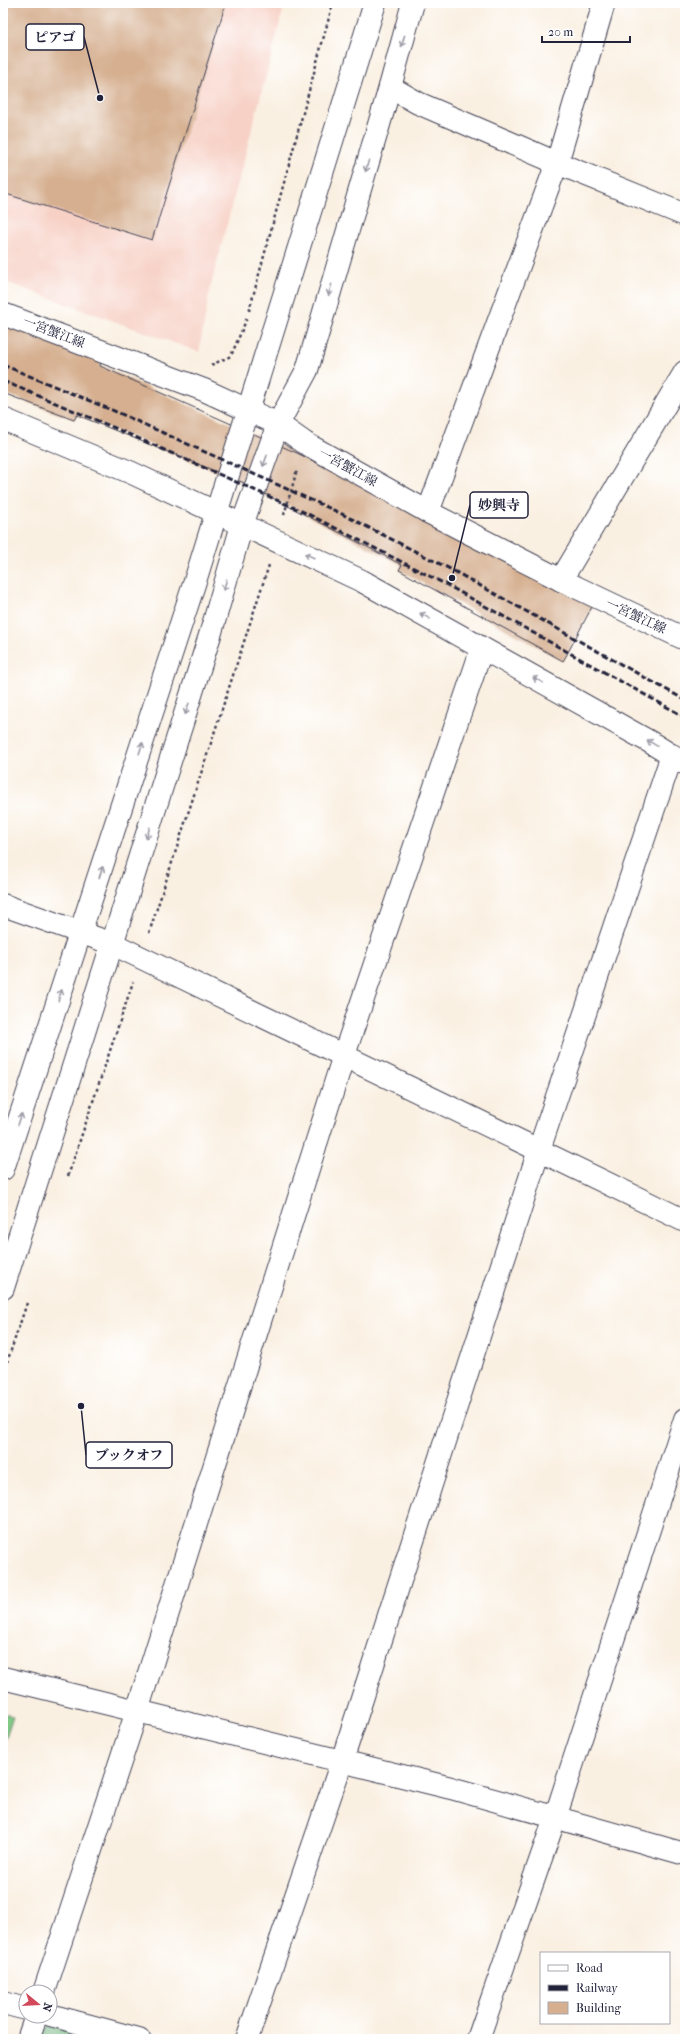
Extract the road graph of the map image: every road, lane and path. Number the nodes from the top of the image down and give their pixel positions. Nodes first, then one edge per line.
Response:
1 (333, 3) edge
2 (375, 3) edge
3 (413, 3) edge
4 (604, 3) edge
5 (390, 87) junction
6 (557, 163) junction
7 (685, 215) edge
8 (3, 314) edge
9 (208, 364) dead end
10 (685, 372) edge
11 (247, 410) junction
12 (3, 418) edge
13 (278, 424) junction
14 (305, 443) junction
15 (216, 512) junction
16 (428, 512) junction
17 (242, 525) junction
18 (277, 541) junction
19 (561, 580) junction
20 (685, 639) edge
21 (482, 648) junction
22 (678, 760) edge
23 (3, 904) edge
24 (81, 932) junction
25 (113, 944) junction
26 (141, 957) junction
27 (344, 1055) junction
28 (539, 1150) junction
29 (3, 1169) edge
30 (68, 1177) dead end
31 (685, 1221) edge
32 (3, 1288) edge
33 (28, 1298) dead end
34 (3, 1374) edge
35 (685, 1419) edge
36 (3, 1678) edge
37 (137, 1711) junction
38 (342, 1761) junction
39 (555, 1818) junction
40 (685, 1854) edge
41 (47, 1984) edge
42 (3, 2003) edge
43 (18, 2006) edge
44 (58, 2017) edge
45 (33, 2024) edge
46 (28, 2039) edge
47 (139, 2039) edge
48 (247, 2039) edge
49 (478, 2039) edge

1 - 9 path
2 - 11 street
3 -> 5 street
4 - 6 street
5 - 6 street
5 -> 13 street
6 - 7 street
6 - 16 street
8 - 11 street, 一宮蟹江線
10 - 19 street
11 - 13 street, 一宮蟹江線
11 - 15 street
12 - 15 street
13 - 14 street, 一宮蟹江線
13 -> 17 street
14 - 16 street, 一宮蟹江線
14 - 18 path
15 - 17 street
24 -> 15 street
16 - 19 street, 一宮蟹江線
17 - 18 street
17 -> 25 street
21 -> 18 street
18 - 26 path
19 - 20 street, 一宮蟹江線
22 -> 21 street
21 - 27 street
22 - 28 street
23 - 24 street
24 - 25 street
29 -> 24 street
25 - 26 street
25 - 32 street
26 - 27 street
26 - 30 path
27 - 28 street
27 - 37 street
28 - 31 street
28 - 38 street
33 - 34 path
35 - 39 street
36 - 37 street
37 - 38 street
37 - 41 street
38 - 39 street
38 - 48 street
39 - 40 street
39 - 49 street
42 - 43 street
44 - 47 street
45 - 46 street

